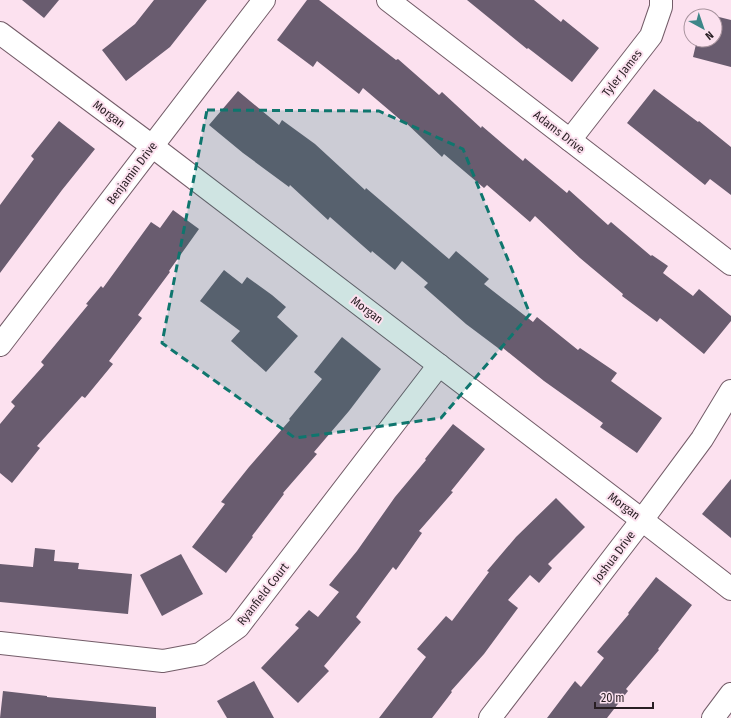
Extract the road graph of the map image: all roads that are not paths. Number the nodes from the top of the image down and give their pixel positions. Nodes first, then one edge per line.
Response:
1 (264, 0) edge
2 (388, 0) edge
3 (661, 0) edge
4 (0, 33) edge
5 (570, 140) junction
6 (152, 146) junction
7 (731, 264) edge
8 (0, 345) edge
9 (439, 365) junction
10 (731, 390) edge
11 (642, 520) junction
12 (731, 589) edge
13 (0, 643) edge
14 (731, 694) edge
15 (490, 718) edge
16 (713, 718) edge

1 - 6 street, Benjamin Drive
2 - 5 street, Adams Drive
3 - 5 street, Tyler James
4 - 6 street, Morgan
5 - 7 street, Adams Drive
6 - 8 street, Benjamin Drive
6 - 9 street, Morgan
9 - 11 street, Morgan
9 - 13 street, Ryanfield Court
10 - 11 street, Joshua Drive
11 - 12 street, Morgan
11 - 15 street, Joshua Drive
14 - 16 street

